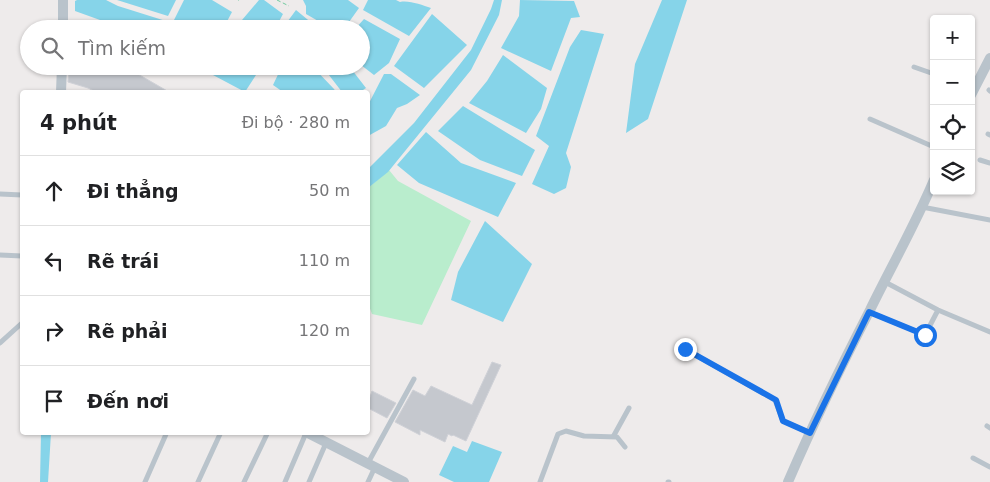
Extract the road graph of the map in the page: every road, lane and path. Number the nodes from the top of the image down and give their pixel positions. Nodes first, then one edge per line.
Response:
1 (63, 0) edge
2 (277, 0) edge
3 (289, 6) dead end
4 (62, 20) edge
5 (990, 60) edge
6 (914, 67) dead end
7 (930, 73) edge
8 (62, 75) edge
9 (975, 86) edge
10 (61, 90) edge
11 (870, 119) dead end
12 (930, 145) edge
13 (980, 160) dead end
14 (990, 163) edge
15 (930, 189) edge
16 (0, 194) edge
17 (20, 195) edge
18 (922, 206) junction
19 (990, 220) edge
20 (0, 255) edge
21 (20, 256) edge
22 (884, 281) junction
23 (938, 310) junction
24 (869, 312) junction
25 (20, 325) edge
26 (990, 332) edge
27 (0, 343) edge
28 (685, 349) dead end
29 (414, 379) dead end
30 (628, 408) dead end
31 (810, 433) junction
32 (167, 435) edge
33 (221, 435) edge
34 (267, 435) edge
35 (305, 435) edge
36 (310, 435) edge
37 (613, 437) junction
38 (326, 443) junction
39 (625, 447) dead end
40 (973, 458) dead end
41 (371, 466) junction
42 (990, 467) edge
43 (145, 482) edge
44 (198, 482) edge
45 (244, 482) edge
46 (285, 482) edge
47 (309, 482) edge
48 (368, 482) edge
49 (404, 482) edge
50 (540, 482) edge
51 (788, 482) edge

1 - 4 street
2 - 3 path
5 - 9 street
6 - 7 lane
8 - 10 street
11 - 12 lane
13 - 14 lane
15 - 18 street
16 - 17 lane
18 - 19 lane
18 - 22 street
20 - 21 lane
22 - 23 lane
22 - 24 street
23 - 24 lane
23 - 26 lane
24 - 31 street
25 - 27 lane
28 - 31 lane
29 - 41 lane
30 - 37 lane
31 - 51 street
32 - 43 lane
33 - 44 lane
34 - 45 lane
35 - 46 lane
36 - 38 street
37 - 39 lane
37 - 50 lane
38 - 41 street
38 - 47 lane
40 - 42 lane
41 - 48 lane
41 - 49 street

